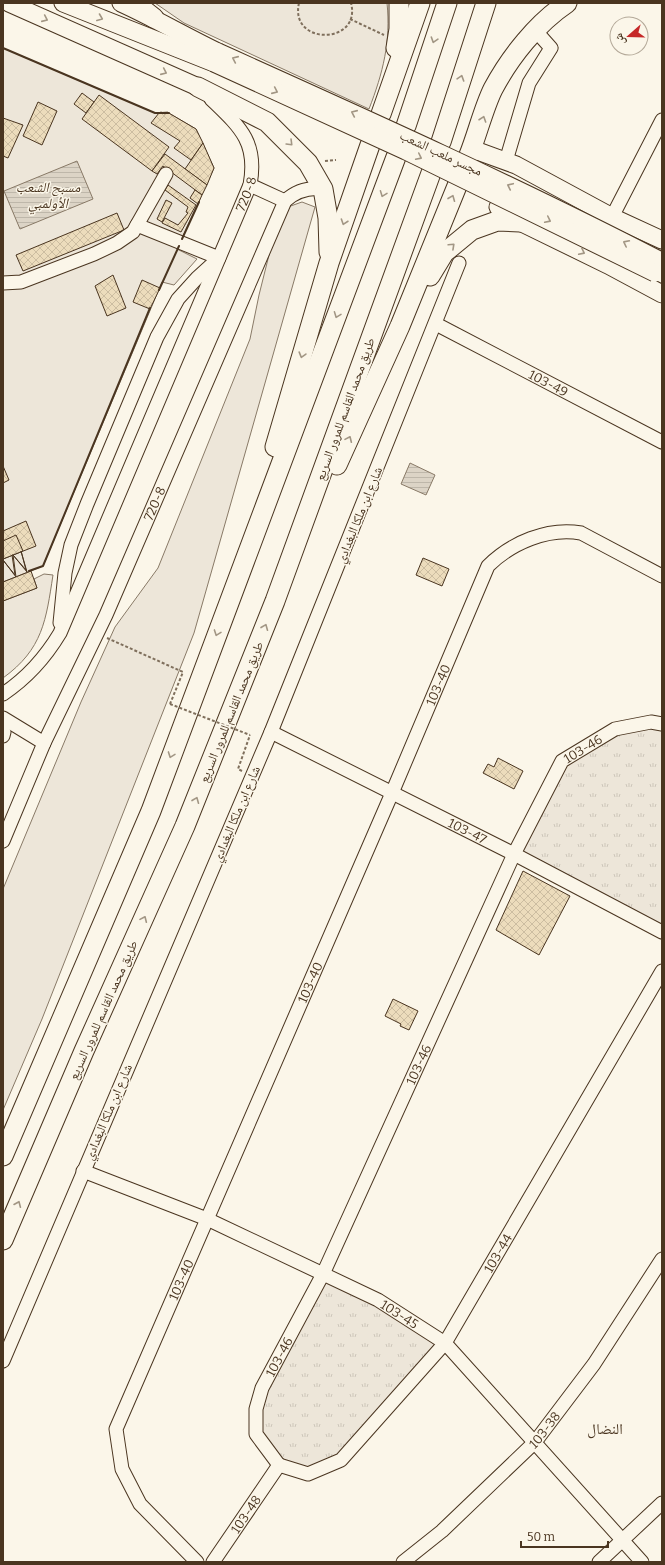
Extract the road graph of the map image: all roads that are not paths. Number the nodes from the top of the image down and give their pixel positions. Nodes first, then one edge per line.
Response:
1 (9, 3) edge
2 (63, 3) edge
3 (120, 3) edge
4 (135, 3) edge
5 (399, 3) edge
6 (420, 3) edge
7 (447, 3) edge
8 (486, 3) edge
9 (567, 3) edge
10 (154, 18) junction
11 (535, 30) junction
12 (216, 58) junction
13 (198, 87) junction
14 (662, 120) edge
15 (406, 126) dead end
16 (441, 142) dead end
17 (370, 145) dead end
18 (470, 152) joint
19 (396, 157) dead end
20 (505, 164) junction
21 (431, 173) dead end
22 (166, 174) dead end
23 (250, 185) junction
24 (457, 186) dead end
25 (323, 189) junction
26 (285, 201) junction
27 (498, 206) dead end
28 (612, 217) junction
29 (520, 222) junction
30 (137, 225) junction
31 (662, 240) edge
32 (219, 258) junction
33 (329, 264) junction
34 (459, 264) dead end
35 (660, 270) edge
36 (3, 284) edge
37 (662, 294) edge
38 (436, 324) junction
39 (400, 326) junction
40 (662, 442) edge
41 (662, 576) edge
42 (233, 589) junction
43 (275, 601) junction
44 (59, 635) junction
45 (3, 694) edge
46 (3, 718) edge
47 (662, 724) edge
48 (271, 732) junction
49 (44, 743) junction
50 (392, 793) junction
51 (3, 841) edge
52 (514, 854) junction
53 (662, 932) edge
54 (662, 971) edge
55 (3, 1156) edge
56 (83, 1172) junction
57 (207, 1219) junction
58 (3, 1240) edge
59 (662, 1259) edge
60 (323, 1274) junction
61 (445, 1343) junction
62 (3, 1362) edge
63 (535, 1442) junction
64 (279, 1465) junction
65 (662, 1503) edge
66 (623, 1540) junction
67 (197, 1562) edge
68 (213, 1562) edge
69 (403, 1562) edge
70 (599, 1562) edge
71 (642, 1562) edge

1 -> 13 main road
2 -> 12 main road
3 - 10 main road
4 - 10 highway
5 - 6 highway
7 -> 15 highway
16 -> 8 highway
9 - 11 highway
10 - 12 main road
18 -> 11 highway
11 - 20 street
12 - 35 main road, مجسر ملعب الشعب, bridge
13 - 23 street, 720-8
13 -> 25 highway
14 - 28 street
17 -> 33 highway
18 - 20 main road
19 -> 42 highway
20 - 28 main road
21 - 43 highway, طريق محمد القاسم للمرور السريع
22 - 30 street
23 - 26 street
23 - 32 street, 720-8
39 -> 24 highway
25 - 26 street
25 - 33 highway
26 - 49 street, 720-8
27 - 29 main road
28 - 31 main road
29 -> 37 main road
39 -> 29 highway
30 - 32 street
30 - 36 street
32 - 44 street, 720-8
32 - 44 street
33 -> 42 highway
34 - 38 street, شارع ابن ملكا البغدادي
38 - 40 street, 103-49
38 - 48 street, شارع ابن ملكا البغدادي
43 -> 39 highway
41 - 50 street, 103-40
42 -> 55 highway
58 -> 43 highway, طريق محمد القاسم للمرور السريع
44 - 45 street, 720-8
46 - 49 street
47 - 52 street, 103-46
48 - 50 street, 103-47
48 - 56 street, شارع ابن ملكا البغدادي
49 - 51 street, 720-8
50 - 52 street, 103-47
50 - 57 street, 103-40
52 - 53 street, 103-47
52 - 60 street, 103-46
54 - 61 street, 103-44
56 - 57 street, 103-45
56 - 62 street, شارع ابن ملكا البغدادي
57 - 60 street, 103-45
57 - 67 street, 103-40
59 - 63 street, 103-38
60 - 61 street, 103-45
60 - 64 street, 103-46
61 - 63 street, 103-45
61 - 64 street, 103-44
63 - 66 street, 103-45
63 - 69 street, 103-38
64 - 68 street, 103-48
65 - 66 street
66 - 70 street
66 - 71 street, 103-45

